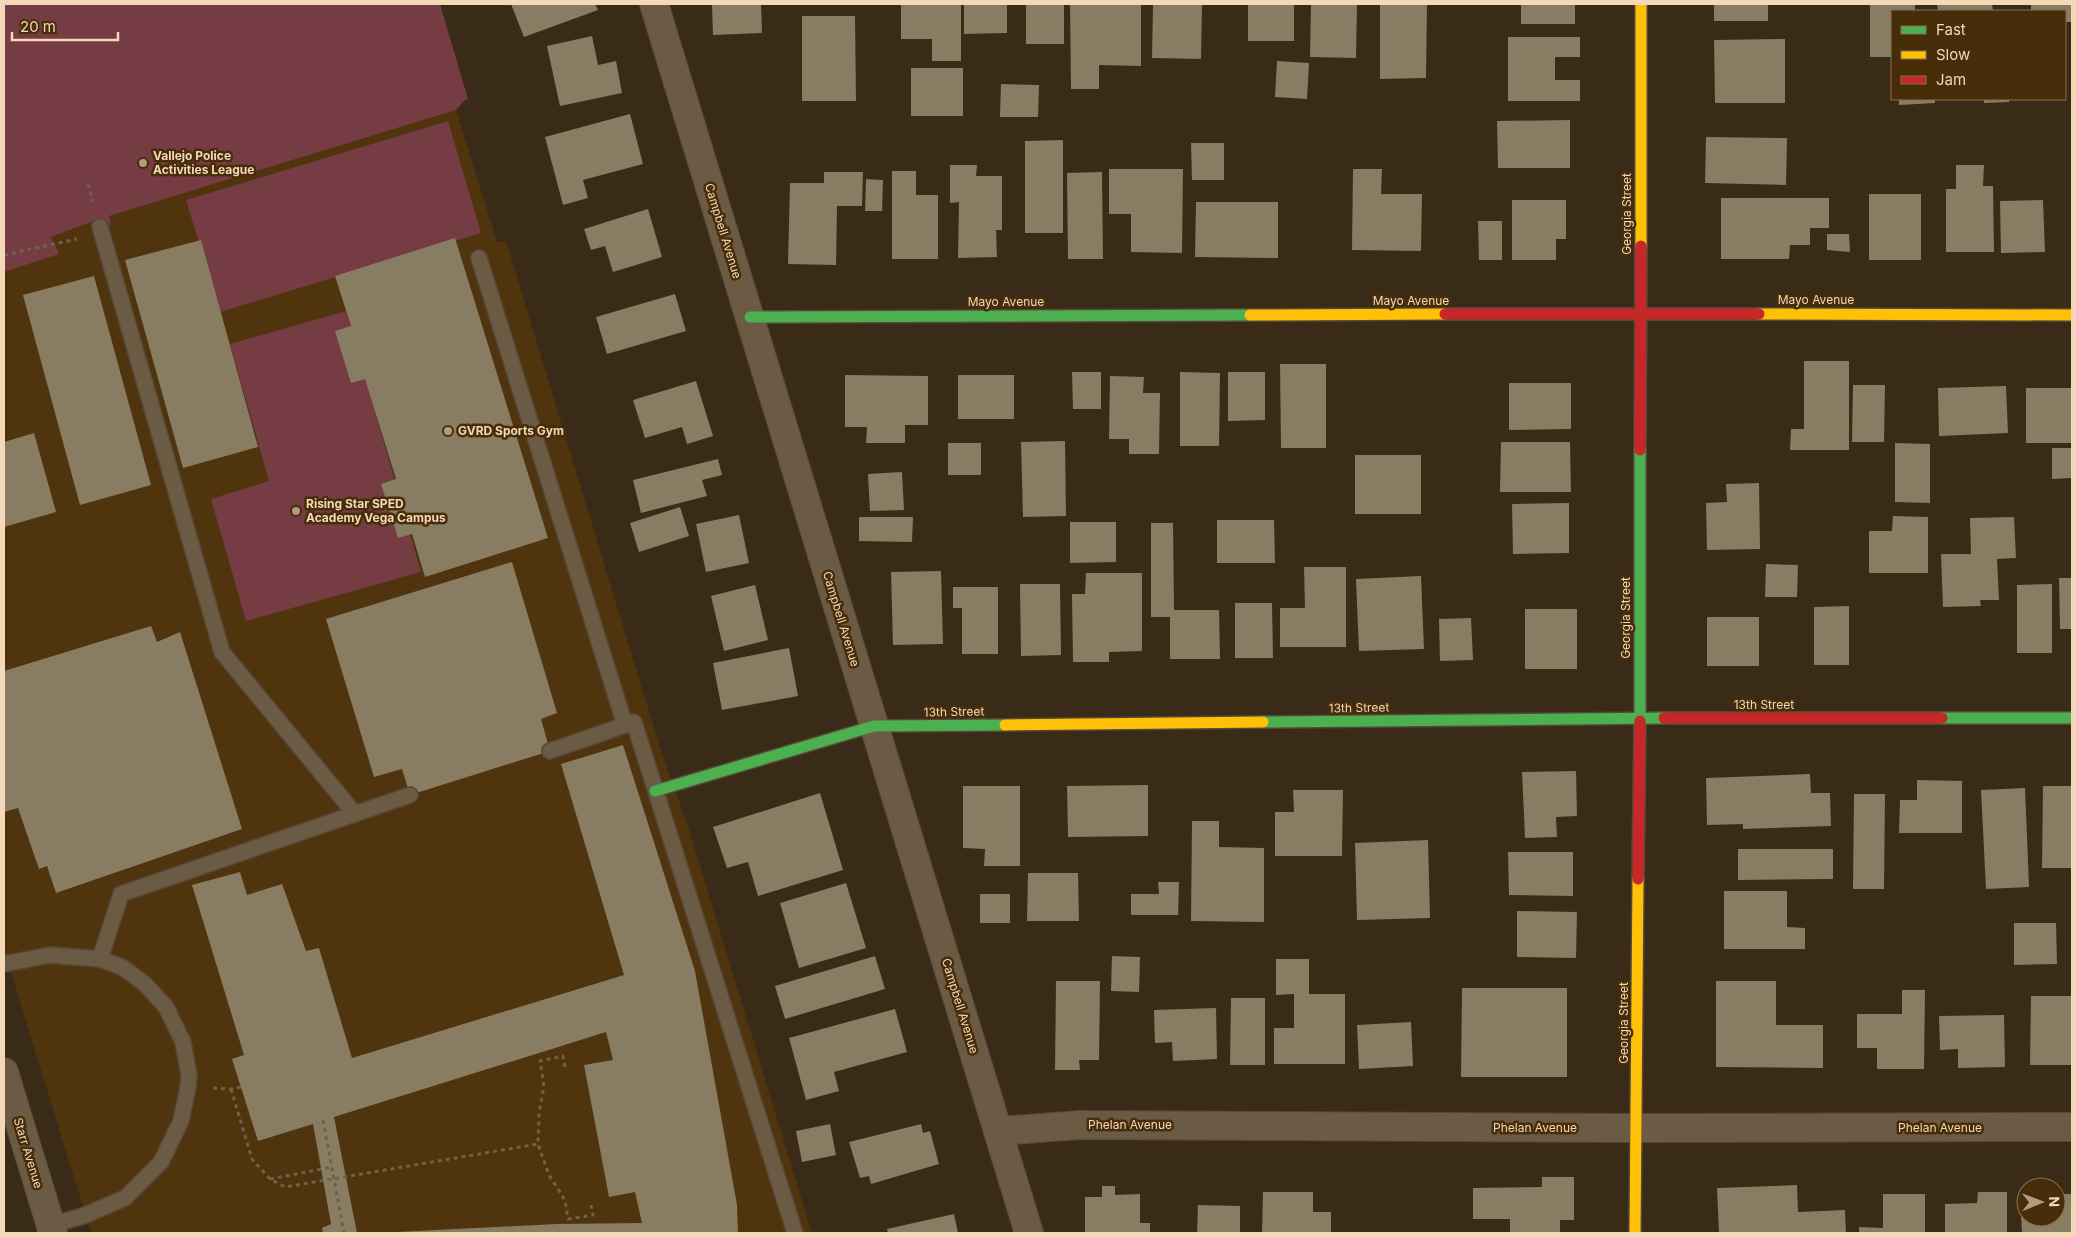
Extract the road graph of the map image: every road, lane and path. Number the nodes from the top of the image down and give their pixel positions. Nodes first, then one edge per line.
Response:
1 (654, 4) edge
2 (1641, 4) edge
3 (101, 230) joint
4 (4, 255) edge
5 (479, 258) dead end
6 (1641, 313) junction
7 (2072, 315) edge
8 (750, 317) junction
9 (1640, 718) junction
10 (2072, 718) edge
11 (625, 725) junction
12 (874, 726) junction
13 (550, 750) dead end
14 (655, 791) junction
15 (410, 796) dead end
16 (355, 814) junction
17 (100, 959) junction
18 (4, 964) edge
19 (565, 1067) dead end
20 (4, 1072) edge
21 (231, 1089) dead end
22 (323, 1120) dead end
23 (2072, 1127) edge
24 (1637, 1128) junction
25 (998, 1131) junction
26 (538, 1144) junction
27 (332, 1167) junction
28 (334, 1178) junction
29 (270, 1179) junction
30 (591, 1205) dead end
31 (52, 1229) edge
32 (344, 1233) edge
33 (794, 1233) edge
34 (1029, 1233) edge
35 (1635, 1233) edge

1 - 8 street, Campbell Avenue
2 - 6 street, Georgia Street
3 - 4 path
3 - 16 lane
5 - 11 lane
6 - 7 street, Mayo Avenue
6 - 8 street, Mayo Avenue
6 - 9 street, Georgia Street
8 - 12 street, Campbell Avenue
9 - 10 street, 13th Street
9 - 12 street, 13th Street
9 - 24 street, Georgia Street
11 - 13 lane
11 - 14 lane
12 - 14 street, 13th Street
12 - 25 street, Campbell Avenue
14 - 33 lane
15 - 16 lane
16 - 17 lane
17 - 18 lane
17 - 31 lane
19 - 26 path
20 - 31 street, Starr Avenue
21 - 29 path
22 - 27 path
23 - 24 street, Phelan Avenue
24 - 25 street, Phelan Avenue
24 - 35 street, Georgia Street
25 - 34 street, Campbell Avenue
26 - 28 path
26 - 30 path
27 - 28 path
27 - 29 path
28 - 29 path
28 - 32 path

